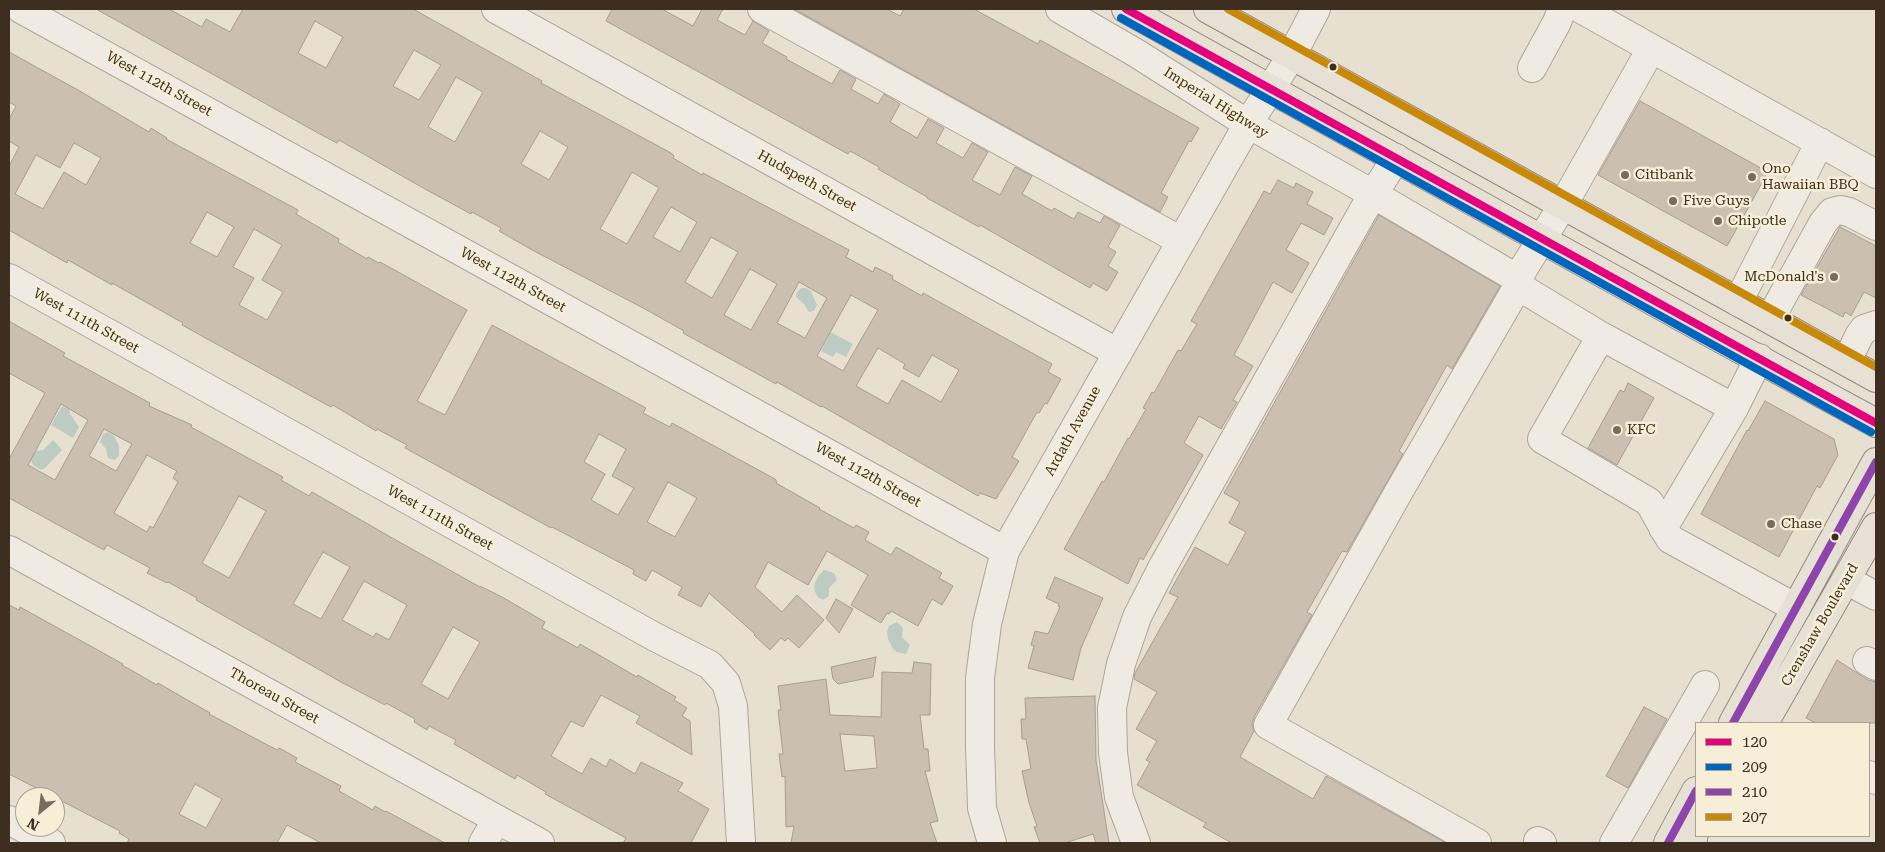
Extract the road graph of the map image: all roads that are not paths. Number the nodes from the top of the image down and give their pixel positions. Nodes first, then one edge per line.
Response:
1 (21, 9) edge
2 (496, 9) edge
3 (762, 9) edge
4 (1060, 9) edge
5 (1126, 9) edge
6 (1208, 9) edge
7 (1316, 9) edge
8 (1562, 9) edge
9 (1581, 9) edge
10 (1651, 49) junction
11 (1292, 55) junction
12 (1532, 68) dead end
13 (1270, 88) junction
14 (1248, 124) junction
15 (1820, 142) junction
16 (1396, 158) junction
17 (1876, 174) edge
18 (1373, 194) junction
19 (1563, 205) junction
20 (1871, 219) edge
21 (1541, 239) junction
22 (1181, 241) junction
23 (9, 278) edge
24 (1518, 283) junction
25 (1738, 302) junction
26 (1770, 319) junction
27 (1876, 325) edge
28 (1601, 336) junction
29 (1118, 352) junction
30 (1759, 358) junction
31 (1847, 361) junction
32 (1876, 378) edge
33 (1734, 408) junction
34 (1876, 423) edge
35 (1876, 462) edge
36 (1876, 527) edge
37 (1663, 528) junction
38 (9, 550) edge
39 (1005, 551) junction
40 (1846, 580) junction
41 (1876, 596) edge
42 (1796, 608) junction
43 (1705, 685) dead end
44 (1756, 719) edge
45 (1695, 792) edge
46 (9, 820) edge
47 (497, 820) junction
48 (1695, 830) edge
49 (51, 843) edge
50 (483, 843) edge
51 (540, 843) edge
52 (741, 843) edge
53 (992, 843) edge
54 (1136, 843) edge
55 (1477, 843) edge
56 (1614, 843) edge
57 (1668, 843) edge
58 (1692, 843) edge

1 - 39 street, West 112th Street
2 - 29 street, Hudspeth Street
3 - 22 street
4 - 14 street, Imperial Highway
5 - 13 main road
6 - 11 main road
7 - 11 street, Ardath Avenue
8 - 12 street
9 - 10 street
10 - 15 street
10 - 19 street
11 - 13 street, Ardath Avenue
11 - 19 main road
13 - 14 street, Ardath Avenue
13 - 16 main road
14 - 18 street, Imperial Highway
14 - 22 street, Ardath Avenue
15 - 17 street
15 - 25 street
16 - 18 street
16 - 21 main road
18 - 24 street, Imperial Highway
18 - 54 street
19 - 21 street
19 - 25 main road
20 - 26 street
21 - 24 street
21 - 30 main road
22 - 29 street, Ardath Avenue
23 - 52 street, West 111th Street
24 - 28 street, Imperial Highway
24 - 55 street
25 - 26 main road
26 - 31 main road
27 - 31 street
28 - 33 street, Imperial Highway
28 - 37 street
29 - 39 street, Ardath Avenue
30 - 33 street
30 - 34 main road
31 - 32 main road
33 - 37 street
35 - 42 main road, Crenshaw Boulevard
36 - 40 main road, Crenshaw Boulevard
37 - 42 street
38 - 47 street, Thoreau Street
39 - 53 street, Ardath Avenue
40 - 41 street
40 - 44 main road, Crenshaw Boulevard
42 - 44 main road, Crenshaw Boulevard
43 - 56 street
45 - 57 main road
46 - 49 street
47 - 50 street
47 - 51 street, Thoreau Street
48 - 58 main road

